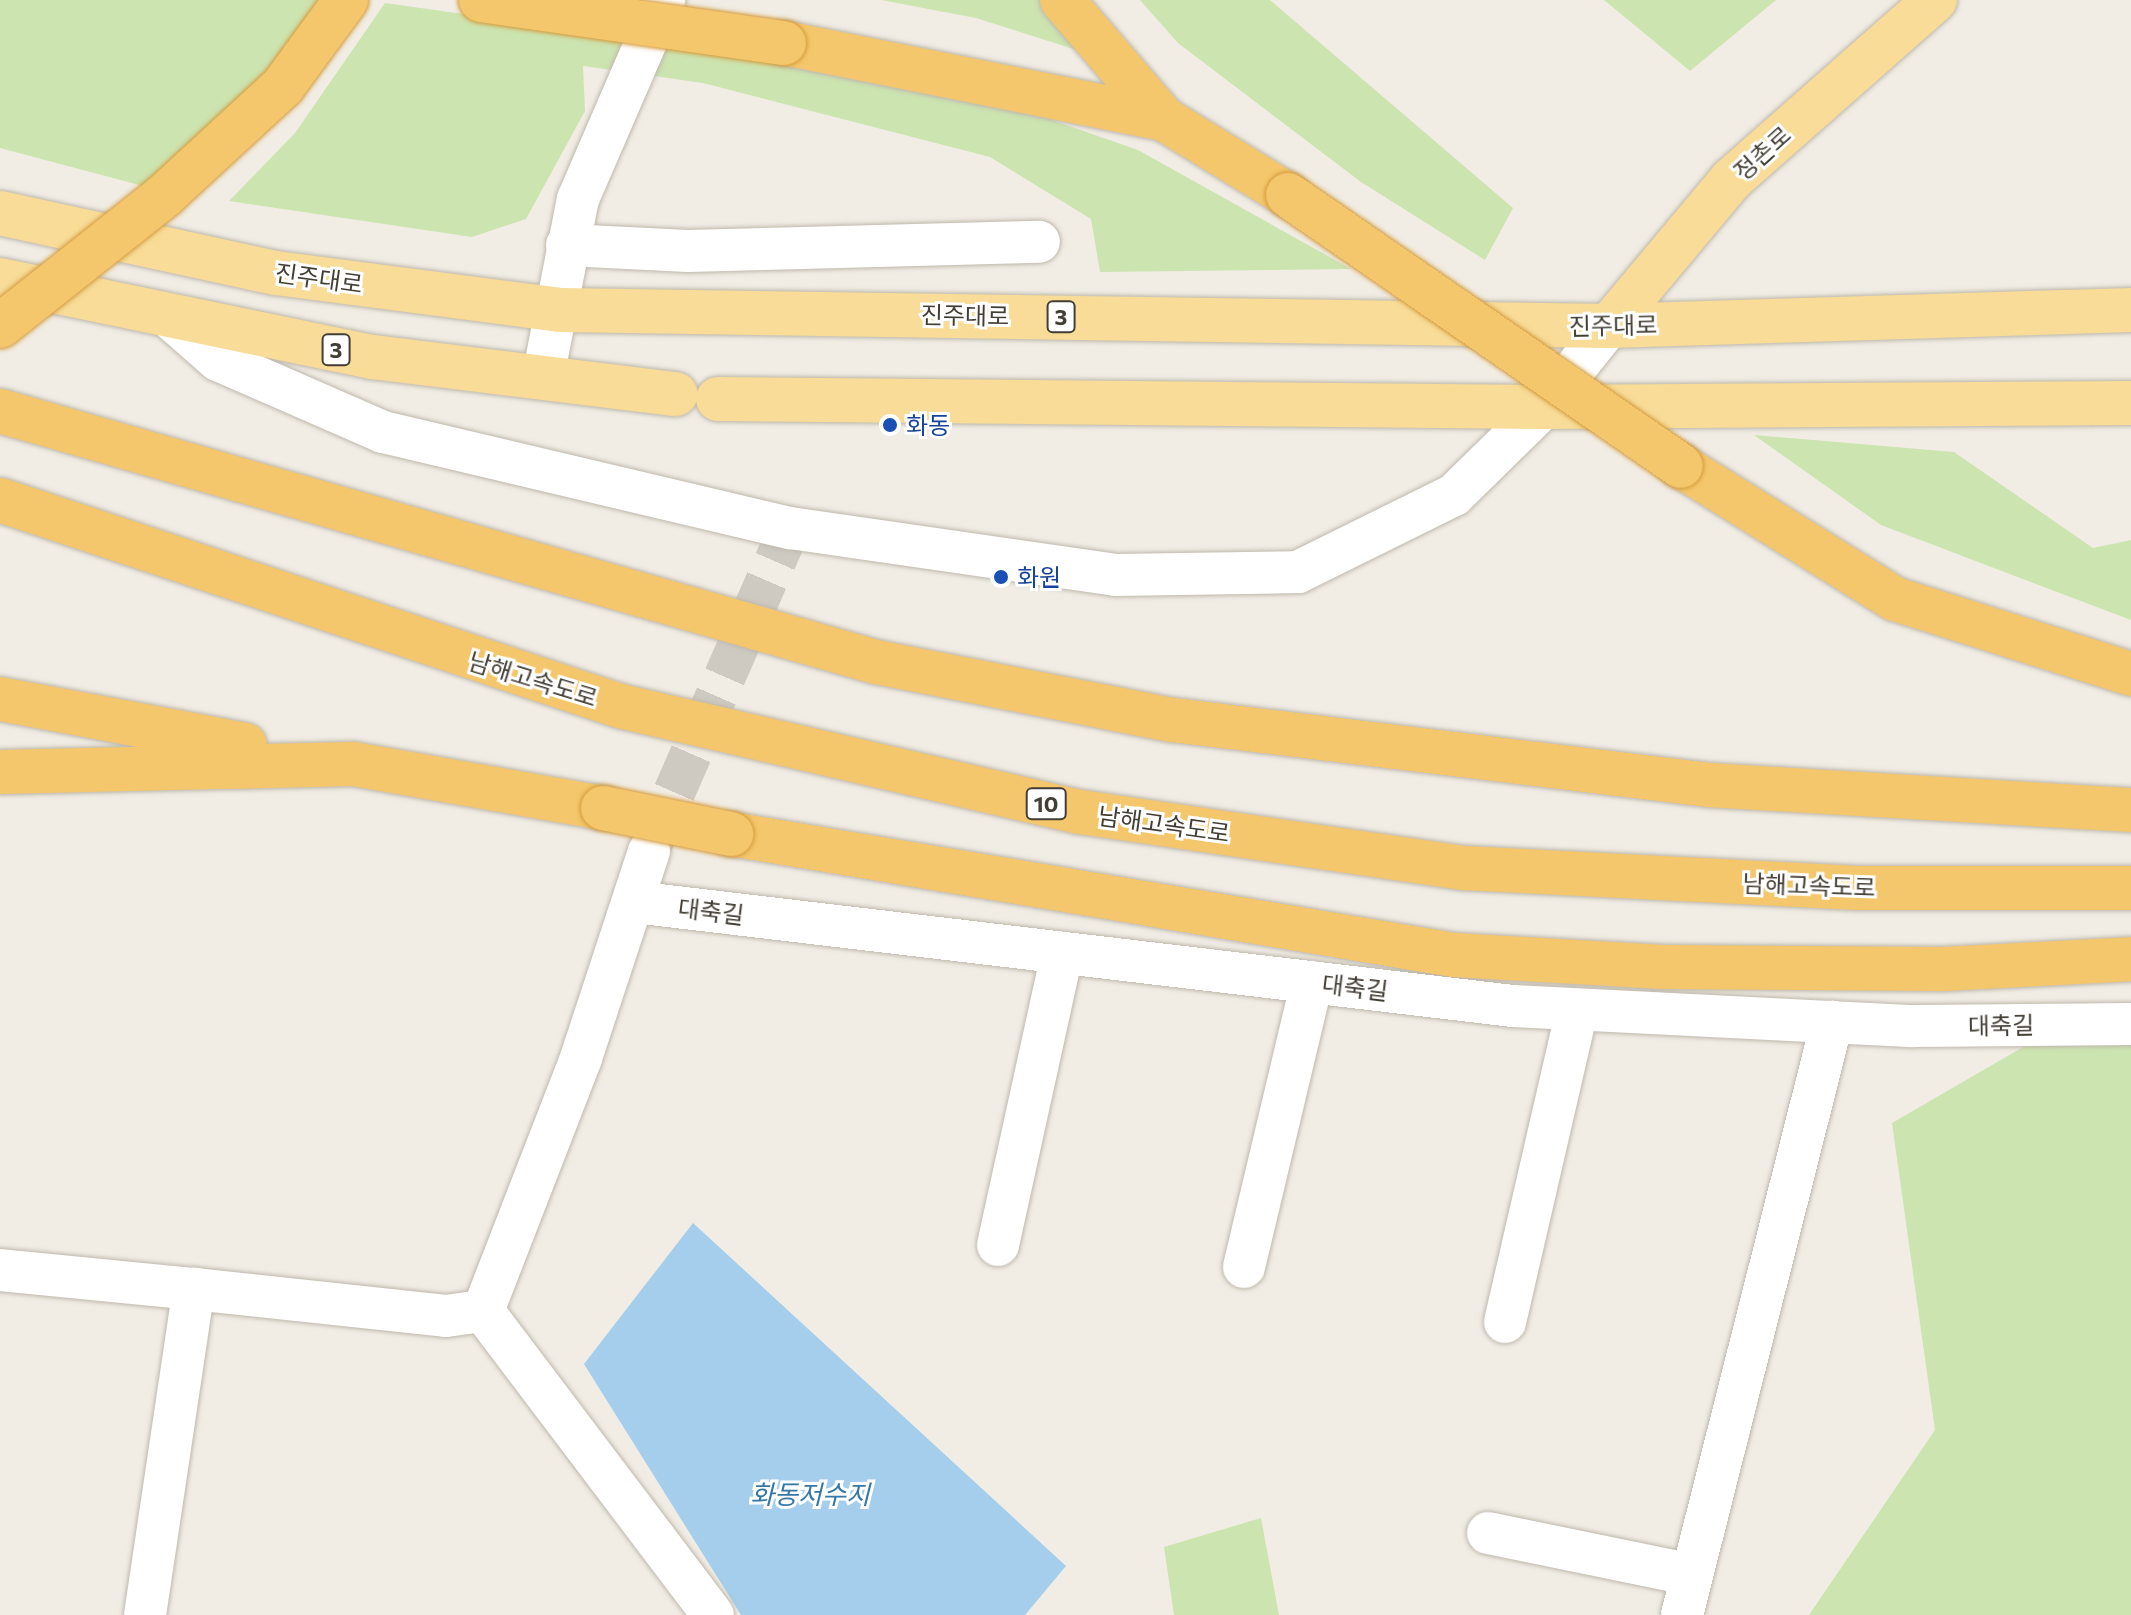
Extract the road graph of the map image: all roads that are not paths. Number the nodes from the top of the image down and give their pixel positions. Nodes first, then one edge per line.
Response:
1 (346, 0) edge
2 (481, 0) edge
3 (664, 0) edge
4 (1062, 0) edge
5 (1935, 0) edge
6 (1164, 119) junction
7 (0, 213) edge
8 (1039, 242) dead end
9 (567, 245) junction
10 (0, 280) edge
11 (560, 310) junction
12 (2131, 310) edge
13 (170, 318) junction
14 (0, 326) edge
15 (1609, 326) junction
16 (543, 377) junction
17 (2122, 406) edge
18 (1544, 407) junction
19 (0, 411) edge
20 (0, 500) edge
21 (2131, 674) edge
22 (0, 699) edge
23 (353, 764) junction
24 (0, 772) edge
25 (2131, 810) edge
26 (649, 851) tunnel mouth
27 (2131, 888) edge
28 (634, 902) junction
29 (1062, 953) junction
30 (2131, 959) edge
31 (1312, 982) junction
32 (1577, 1010) junction
33 (1832, 1022) junction
34 (2131, 1024) edge
35 (998, 1245) dead end
36 (1244, 1267) dead end
37 (0, 1270) edge
38 (194, 1289) junction
39 (483, 1311) junction
40 (1505, 1322) dead end
41 (1488, 1533) dead end
42 (1692, 1575) junction
43 (145, 1615) edge
44 (713, 1615) edge
45 (1682, 1615) edge

1 - 14 highway, bridge
2 - 6 highway, bridge
3 - 9 street
4 - 6 highway
5 - 15 main road, 정촌로
6 - 21 highway, bridge
7 - 11 main road, 진주대로 / 3
8 - 9 street
9 - 11 street
10 - 13 main road, 3
11 - 15 main road, 진주대로 / 3
11 - 16 street
12 - 15 main road, 진주대로 / 3
13 - 16 main road, 3
13 - 18 street
15 - 18 street
16 - 18 main road, 3
17 - 18 main road, 3
19 - 25 highway
20 - 27 highway, 남해고속도로 / 10
22 - 23 highway
23 - 24 highway
23 - 30 highway, bridge
26 - 28 street
28 - 29 street, 대축길
28 - 39 street
29 - 31 street, 대축길
29 - 35 street
31 - 32 street, 대축길
31 - 36 street
32 - 33 street, 대축길
32 - 40 street
33 - 34 street, 대축길
33 - 42 street
37 - 38 street
38 - 39 street
38 - 43 street
39 - 44 street
41 - 42 street
42 - 45 street

